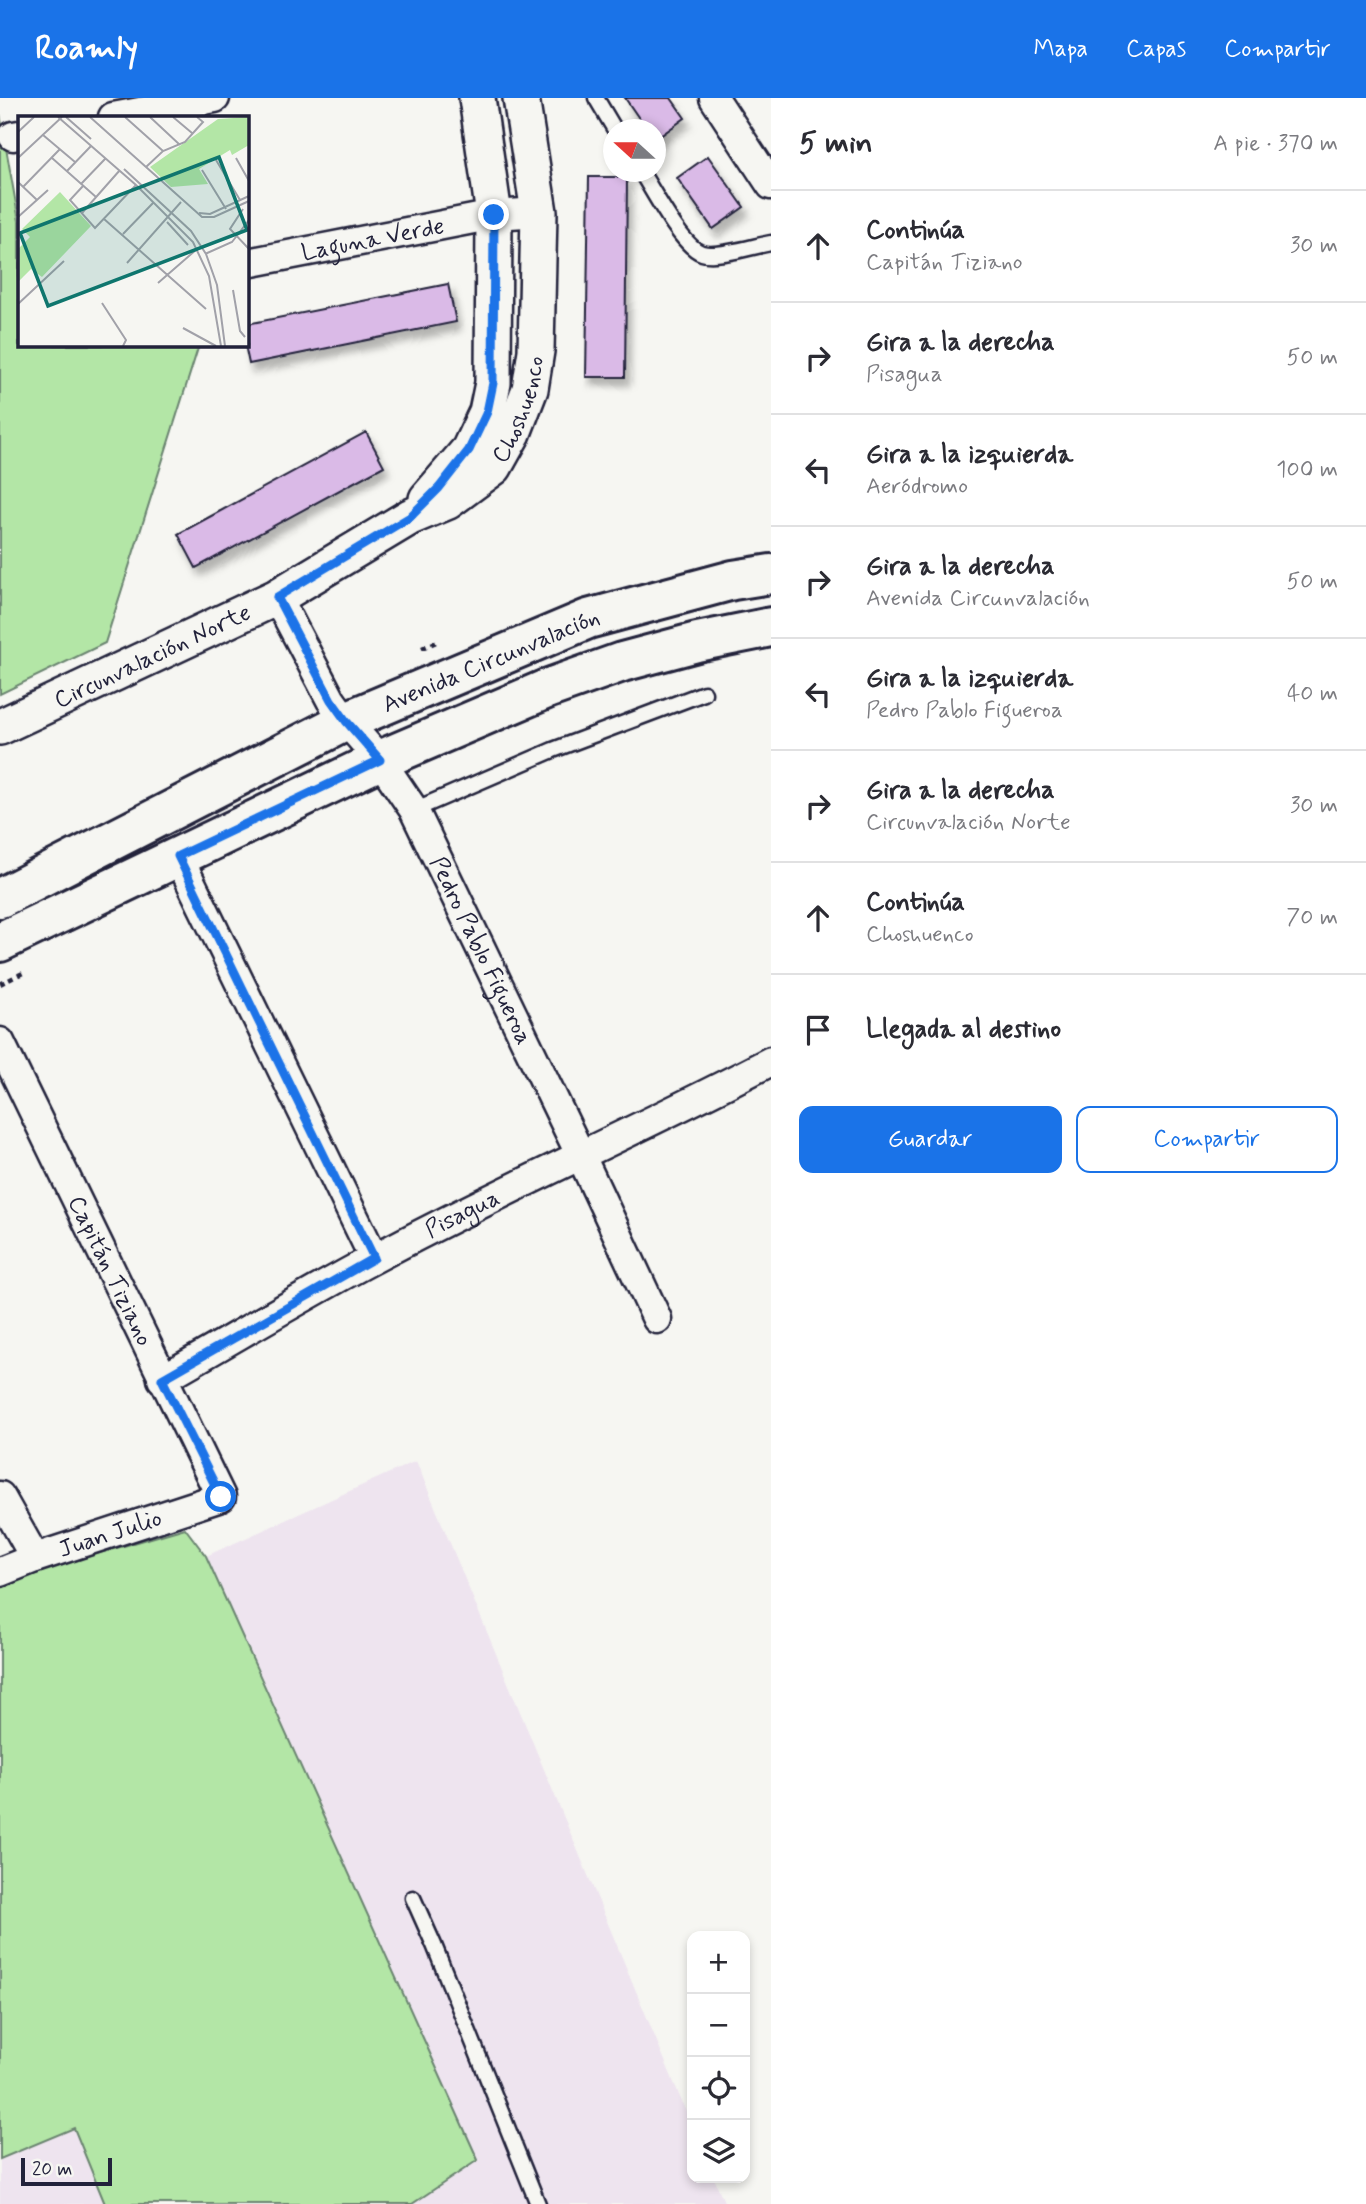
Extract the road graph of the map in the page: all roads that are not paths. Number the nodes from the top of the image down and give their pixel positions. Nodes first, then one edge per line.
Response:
1 (215, 98) edge
2 (477, 98) edge
3 (521, 98) edge
4 (596, 98) edge
5 (714, 98) edge
6 (118, 116) edge
7 (608, 119) edge
8 (647, 182) edge
9 (771, 186) edge
10 (539, 212) junction
11 (494, 215) junction
12 (771, 243) edge
13 (248, 263) edge
14 (410, 517) junction
15 (771, 575) edge
16 (277, 597) junction
17 (771, 626) edge
18 (704, 693) dead end
19 (346, 721) junction
20 (0, 727) edge
21 (380, 760) junction
22 (414, 810) junction
23 (178, 856) junction
24 (0, 898) edge
25 (0, 942) edge
26 (0, 1042) edge
27 (771, 1061) edge
28 (580, 1154) junction
29 (374, 1258) junction
30 (657, 1320) dead end
31 (162, 1379) junction
32 (0, 1496) edge
33 (221, 1497) joint
34 (35, 1558) junction
35 (0, 1572) edge
36 (413, 1898) dead end
37 (538, 2204) edge

1 - 6 street
2 - 11 street, Choshuenco
3 - 10 street, Choshuenco
4 - 7 lane
5 - 9 street
8 - 12 lane
10 - 11 street, Laguna Verde
10 - 14 street, Choshuenco
11 - 13 street, Laguna Verde
11 - 14 street, Choshuenco
14 - 16 street, Circunvalación Norte
15 - 19 main road, Avenida Circunvalación
16 - 19 street, Pedro Pablo Figueroa
16 - 20 street, Circunvalación Norte
17 - 21 main road, Avenida Circunvalación
18 - 22 lane
19 - 21 street, Pedro Pablo Figueroa
19 - 24 main road, Avenida Circunvalación
21 - 22 street, Pedro Pablo Figueroa
21 - 23 main road, Avenida Circunvalación
22 - 28 street, Pedro Pablo Figueroa
23 - 25 main road, Avenida Circunvalación
23 - 29 street
26 - 31 street, Capitán Tiziano
27 - 28 street, Pisagua
28 - 29 street, Pisagua
28 - 30 street, Pedro Pablo Figueroa
29 - 31 street, Pisagua
31 - 33 street, Capitán Tiziano
32 - 34 street
33 - 34 street, Juan Julio
34 - 35 street, Juan Julio
36 - 37 lane

